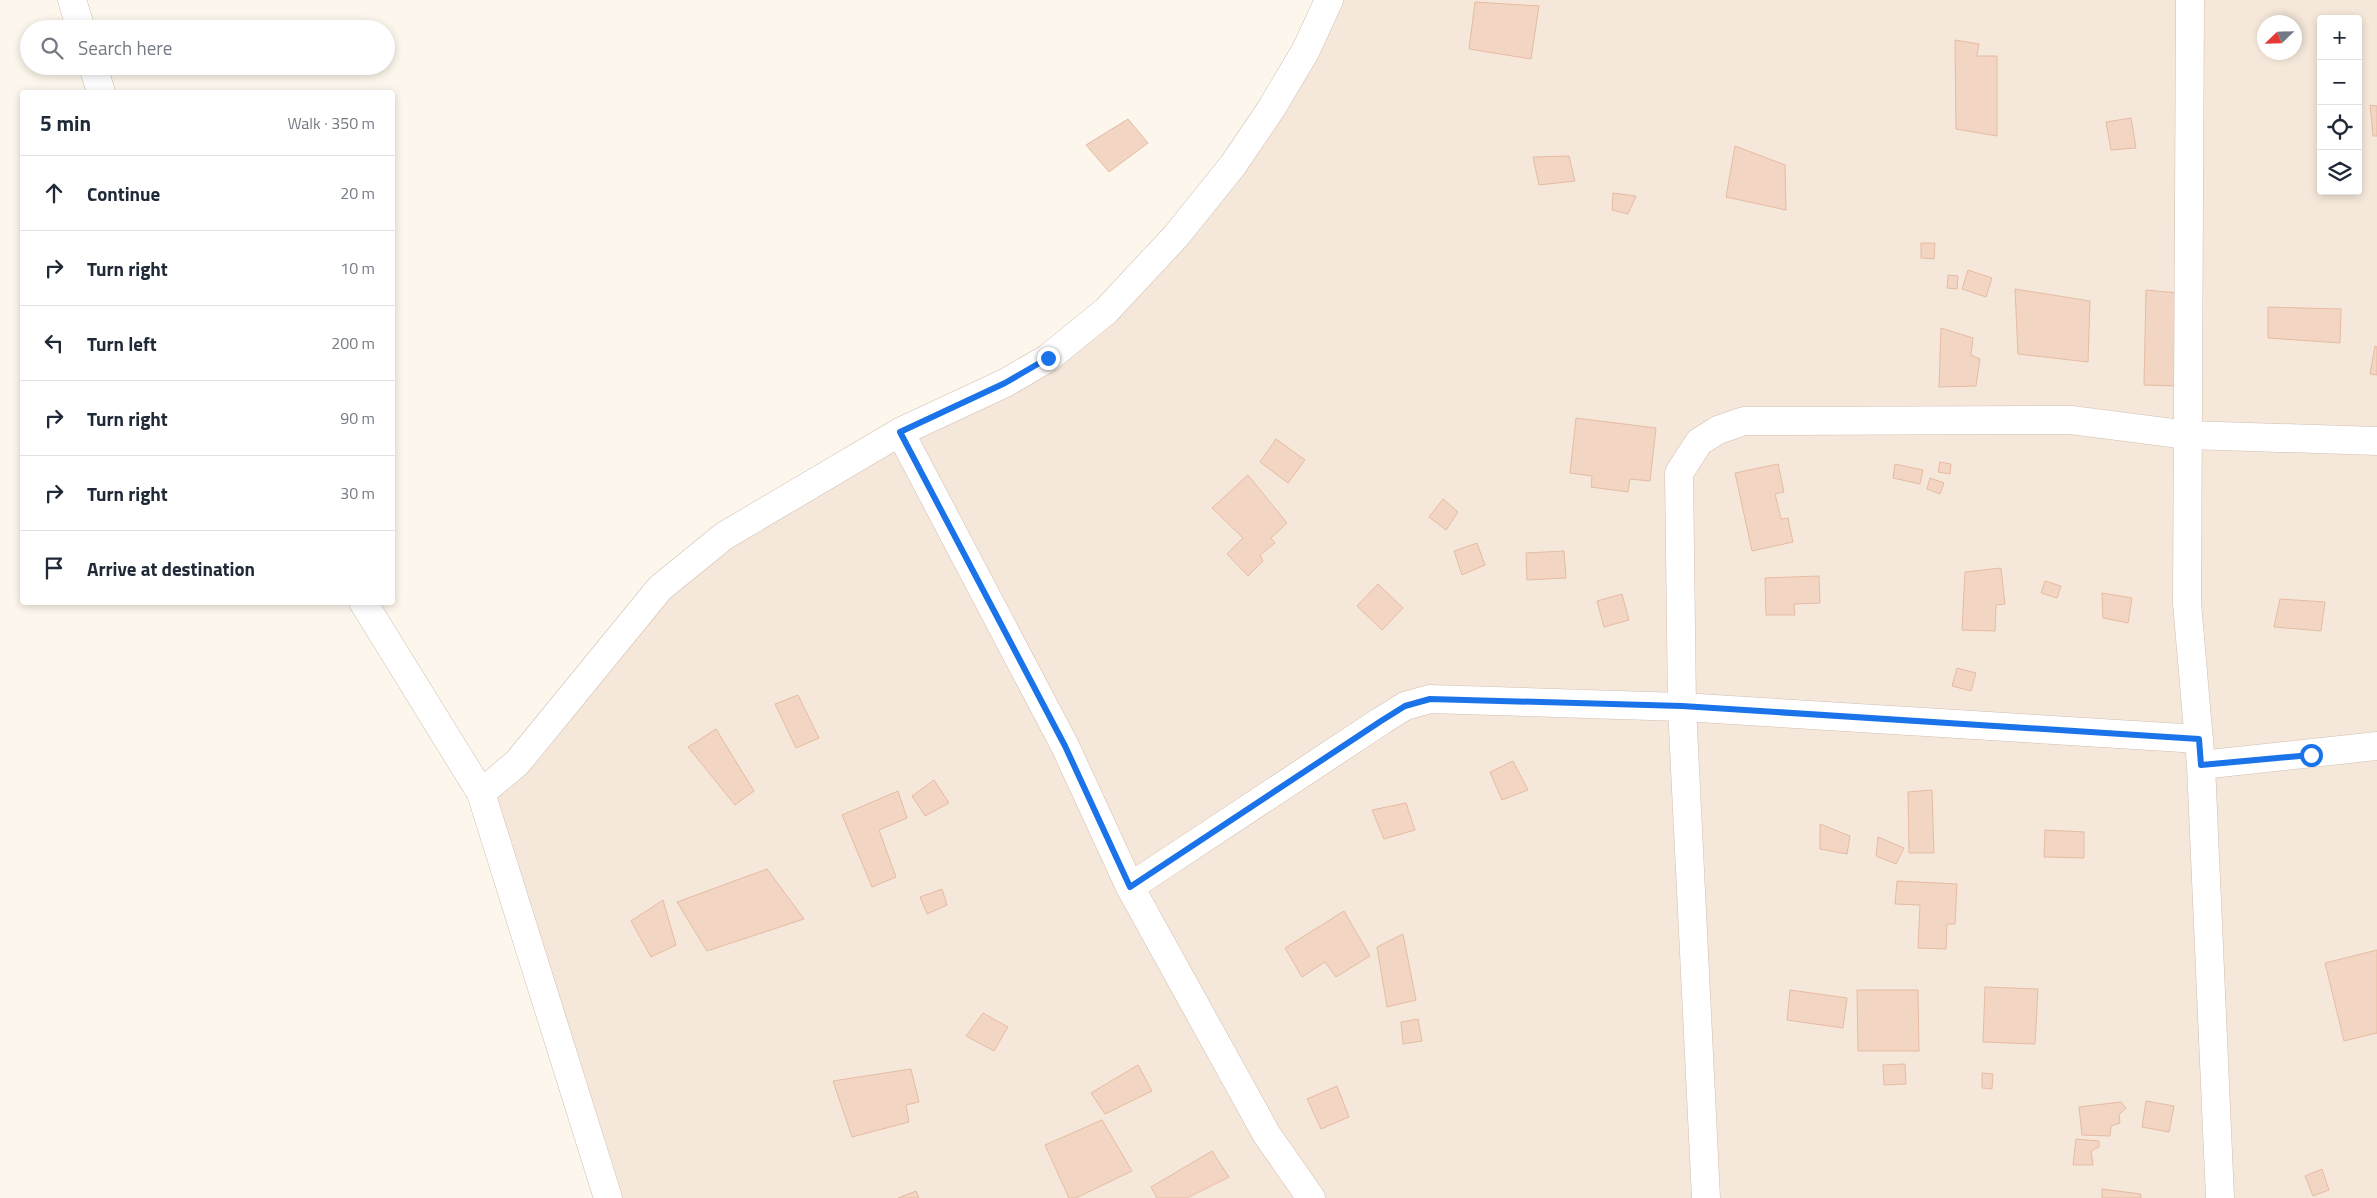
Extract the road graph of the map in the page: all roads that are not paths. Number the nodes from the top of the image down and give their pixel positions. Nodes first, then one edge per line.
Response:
1 (72, 0) edge
2 (1329, 0) edge
3 (2190, 0) edge
4 (78, 20) edge
5 (96, 75) edge
6 (100, 90) edge
7 (900, 432) junction
8 (2188, 435) junction
9 (2377, 440) edge
10 (365, 605) edge
11 (1682, 706) junction
12 (2377, 746) edge
13 (2200, 752) junction
14 (481, 792) junction
15 (1130, 887) junction
16 (608, 1198) edge
17 (1312, 1198) edge
18 (1706, 1198) edge
19 (2220, 1198) edge

1 - 4 street
2 - 7 street
3 - 8 street
5 - 6 street
7 - 14 street
7 - 15 street
8 - 9 street
8 - 11 street
8 - 13 street
10 - 14 street
11 - 13 street
11 - 15 street
11 - 18 street
12 - 13 street
13 - 19 street
14 - 16 street
15 - 17 street

